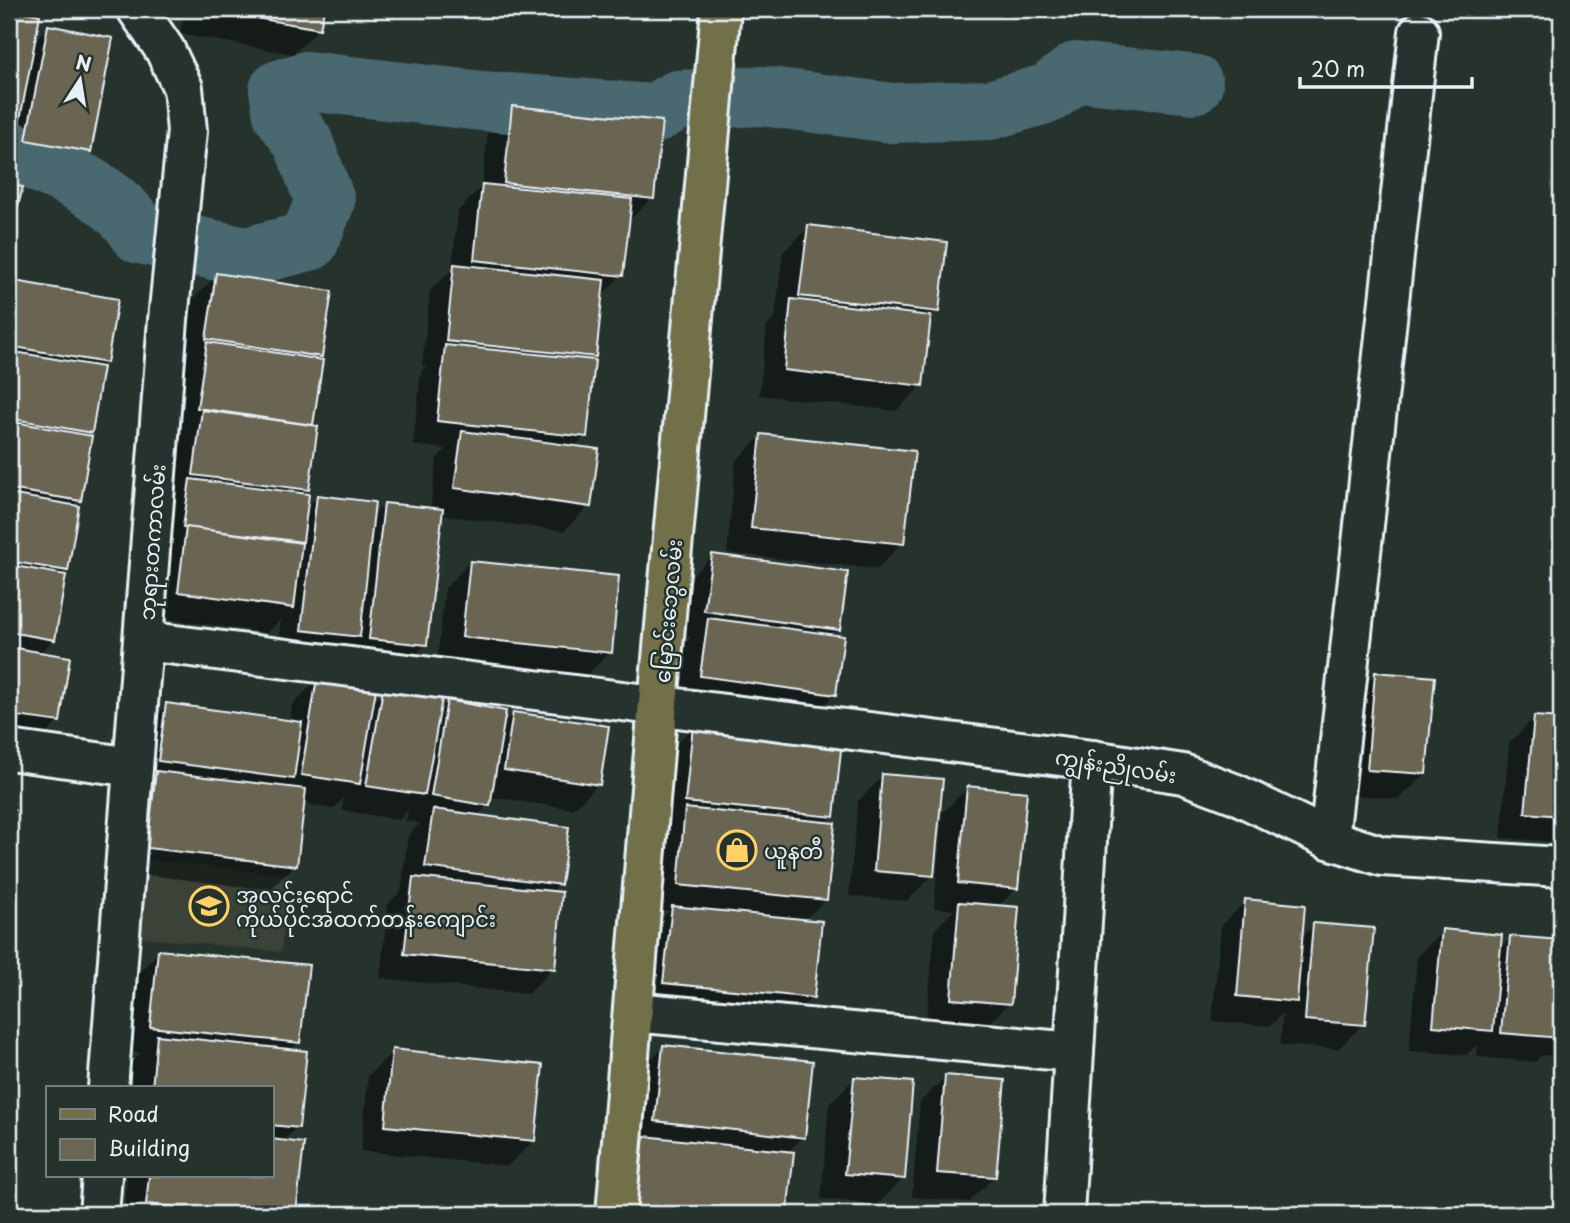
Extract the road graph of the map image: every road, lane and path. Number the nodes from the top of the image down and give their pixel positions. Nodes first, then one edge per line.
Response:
1 (138, 9) edge
2 (721, 9) edge
3 (1419, 32) dead end
4 (144, 641) junction
5 (658, 703) junction
6 (9, 750) edge
7 (1092, 760) junction
8 (133, 767) junction
9 (14, 806) dead end
10 (1329, 839) junction
11 (9, 853) edge
12 (1561, 867) edge
13 (633, 1012) junction
14 (1074, 1052) junction
15 (108, 1086) edge
16 (102, 1178) edge
17 (99, 1214) edge
18 (616, 1214) edge
19 (1064, 1214) edge

1 - 4 street, ဘုရားတကာလမ်း
2 - 5 main road, မြောင်းဘွေလမ်း
3 - 10 street
4 - 5 street, ကျွန်းညိုလမ်း
4 - 8 street, ဘုရားတကာလမ်း
5 - 7 street, ကျွန်းညိုလမ်း
5 - 13 main road, မြောင်းဘွေလမ်း
6 - 8 street
7 - 10 street, ကျွန်းညိုလမ်း
7 - 14 street
8 - 15 street, ဘုရားတကာလမ်း
9 - 11 path
10 - 12 street, ကျွန်းညိုလမ်း
13 - 14 street
13 - 18 main road, မြောင်းဘွေလမ်း
14 - 19 street
16 - 17 street

